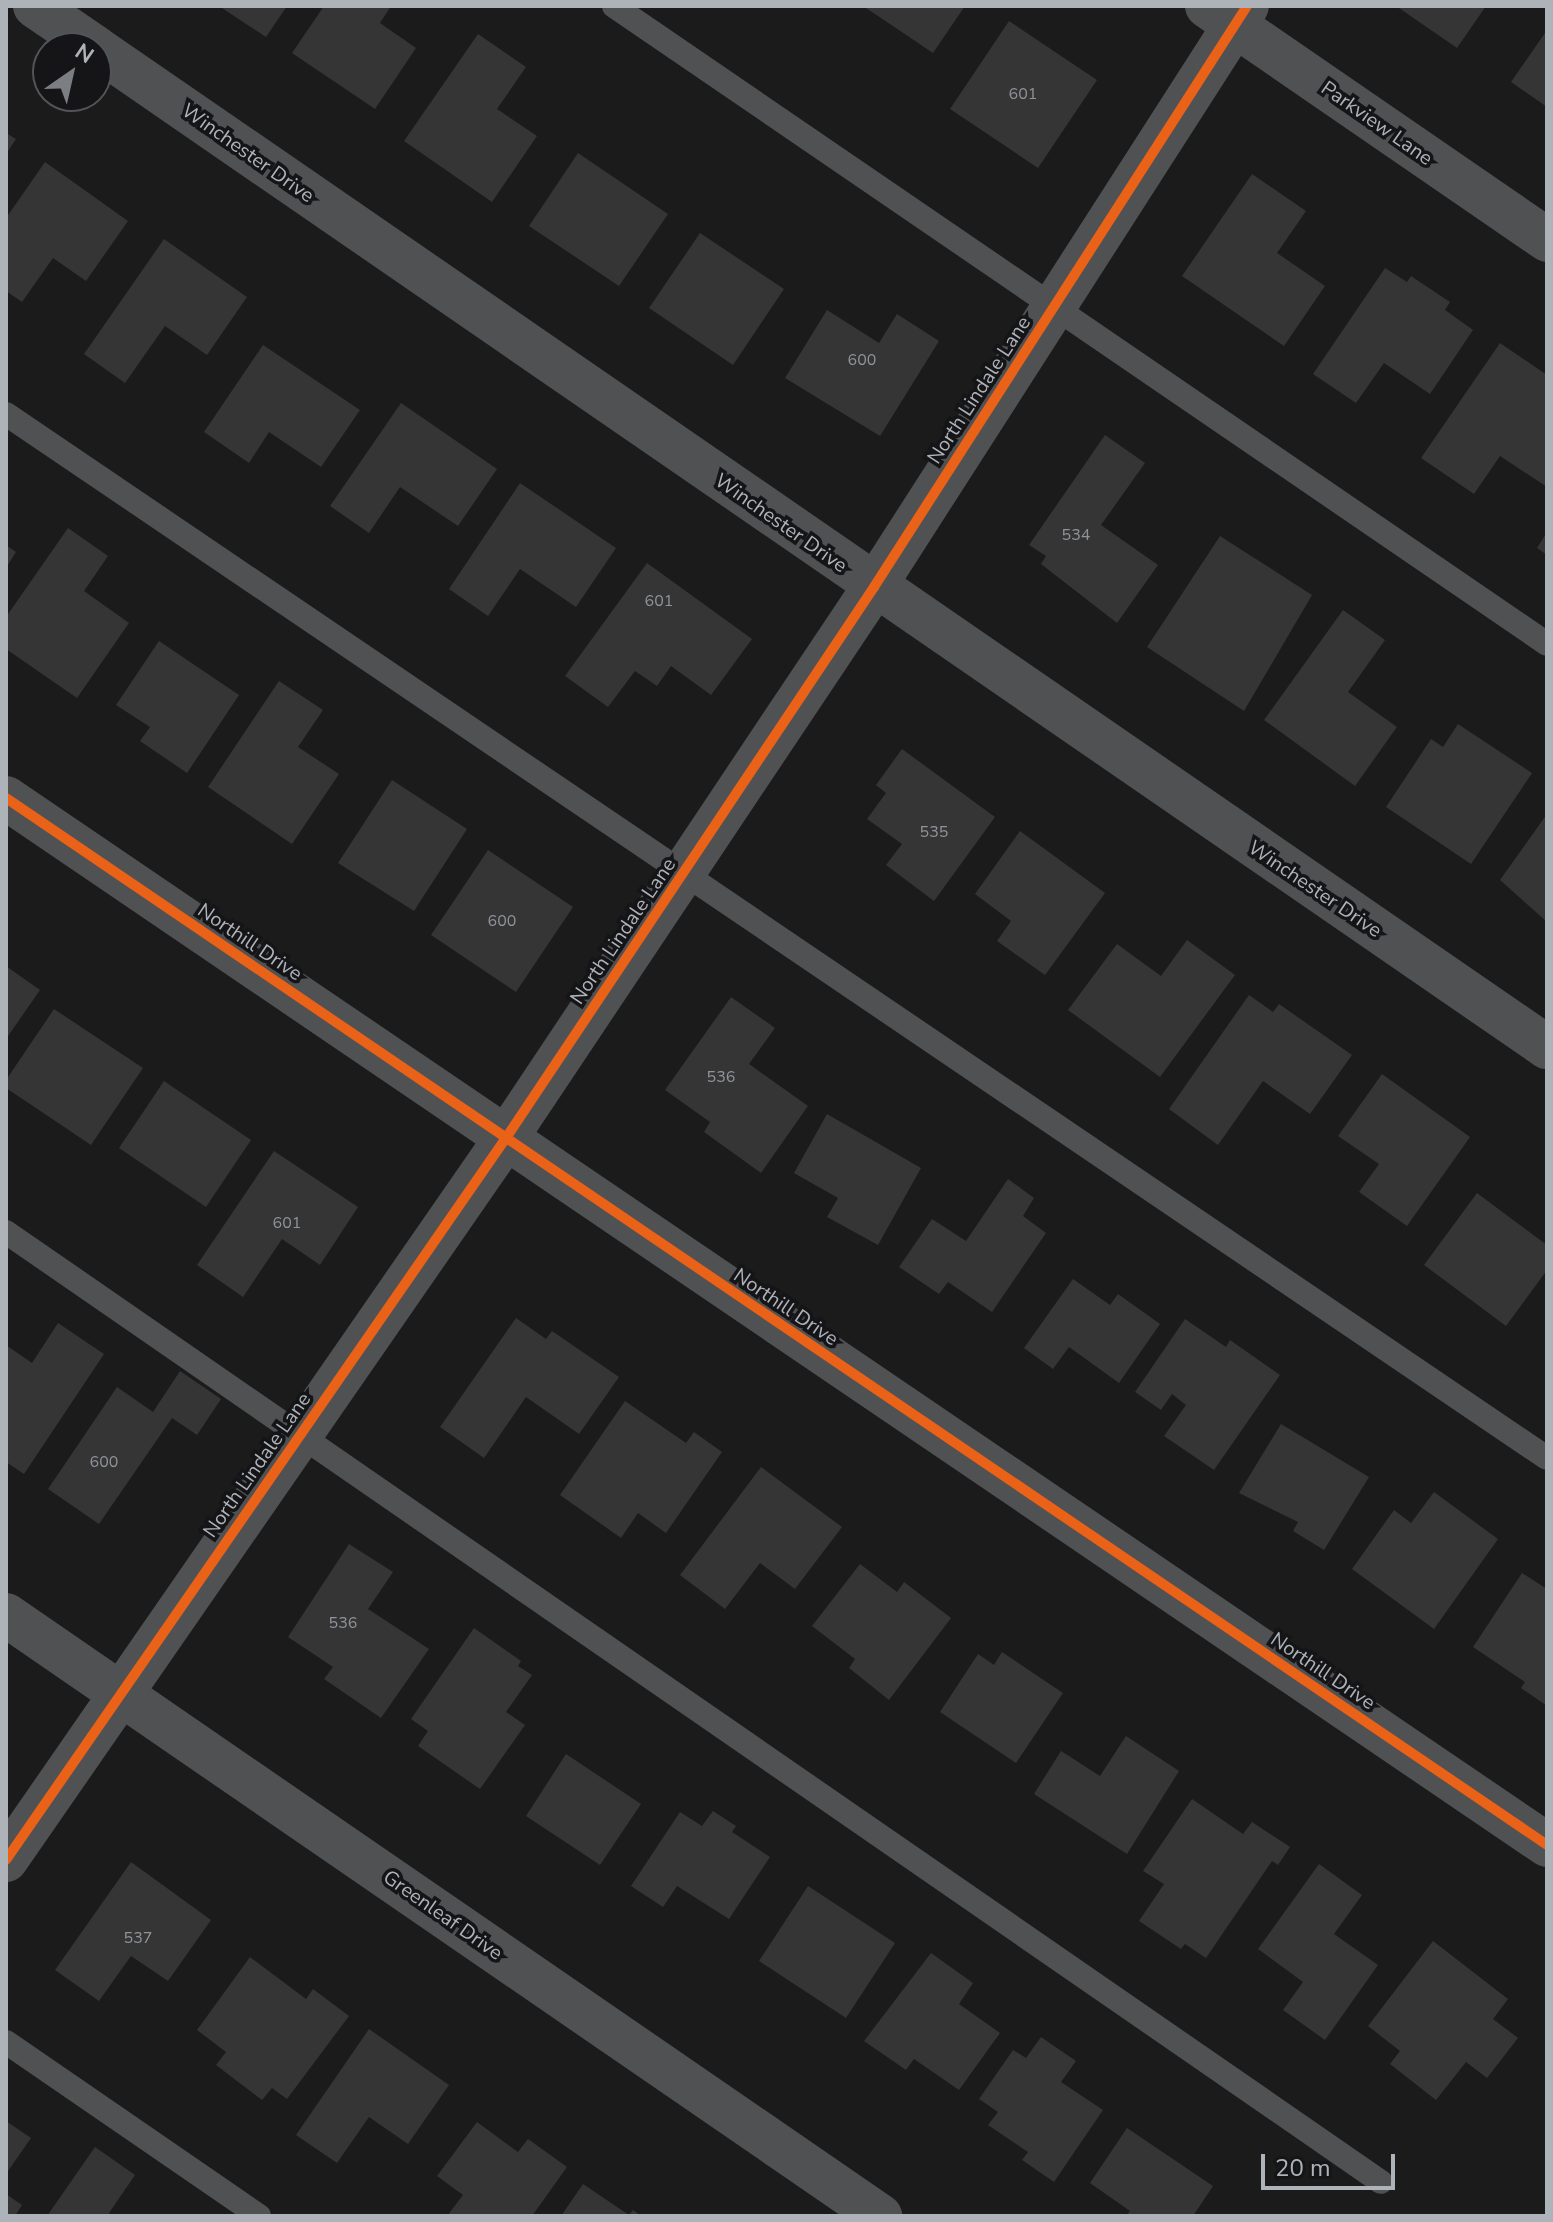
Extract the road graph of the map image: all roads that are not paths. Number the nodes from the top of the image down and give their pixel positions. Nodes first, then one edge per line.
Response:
1 (35, 6) edge
2 (614, 6) edge
3 (1229, 12) edge
4 (73, 32) edge
5 (112, 59) edge
6 (1547, 240) edge
7 (1054, 307) junction
8 (6, 414) edge
9 (874, 587) junction
10 (1547, 644) edge
11 (6, 798) edge
12 (681, 876) junction
13 (1547, 1047) edge
14 (506, 1138) junction
15 (6, 1232) edge
16 (299, 1435) junction
17 (1547, 1458) edge
18 (6, 1615) edge
19 (121, 1693) junction
20 (1547, 1845) edge
21 (6, 1860) edge
22 (6, 2042) edge
23 (1381, 2182) dead end
24 (259, 2216) edge
25 (880, 2216) edge

1 - 4 street, Winchester Drive
2 - 7 lane
3 - 6 street, Parkview Lane
3 - 7 street, North Lindale Lane
5 - 9 street, Winchester Drive
7 - 9 street, North Lindale Lane
7 - 10 lane
8 - 12 lane
9 - 12 street, North Lindale Lane
9 - 13 street, Winchester Drive
11 - 14 street, Northill Drive
12 - 14 street, North Lindale Lane
12 - 17 lane
14 - 16 street, North Lindale Lane
14 - 20 street, Northill Drive
15 - 16 lane
16 - 19 street, North Lindale Lane
16 - 23 lane
18 - 19 street, Greenleaf Drive
19 - 21 street, North Lindale Lane
19 - 25 street, Greenleaf Drive
22 - 24 lane

